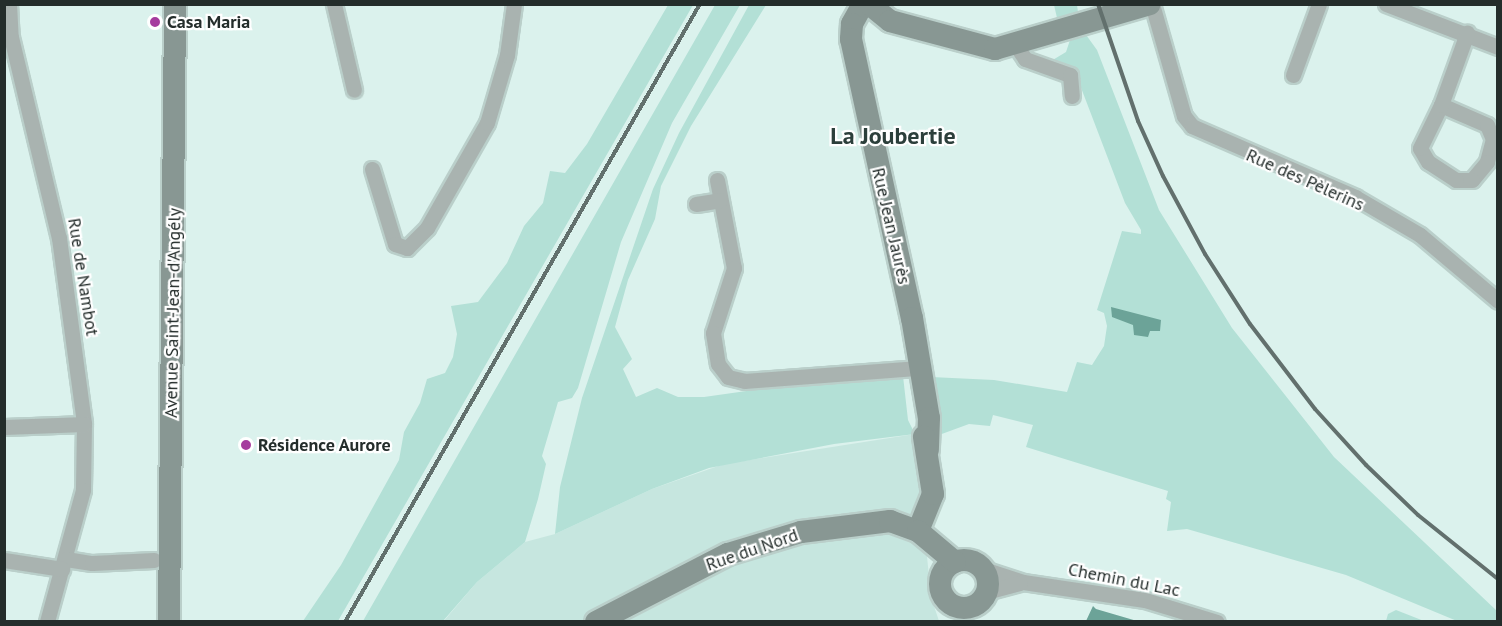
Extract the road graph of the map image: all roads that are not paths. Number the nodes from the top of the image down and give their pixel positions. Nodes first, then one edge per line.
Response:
1 (9, 4) edge
2 (175, 4) edge
3 (334, 4) edge
4 (514, 4) edge
5 (863, 4) edge
6 (869, 4) edge
7 (1151, 4) edge
8 (1319, 4) edge
9 (1386, 4) edge
10 (1467, 33) junction
11 (1015, 44) junction
12 (1497, 47) edge
13 (1293, 75) dead end
14 (354, 90) dead end
15 (1072, 96) dead end
16 (1441, 105) junction
17 (372, 169) dead end
18 (717, 180) dead end
19 (720, 200) junction
20 (696, 204) dead end
21 (1497, 301) edge
22 (919, 374) junction
23 (84, 424) junction
24 (4, 427) edge
25 (924, 536) junction
26 (4, 560) edge
27 (154, 560) dead end
28 (64, 564) junction
29 (948, 569) junction
30 (982, 569) junction
31 (1023, 582) junction
32 (986, 592) junction
33 (953, 613) edge
34 (47, 621) edge
35 (170, 621) edge
36 (596, 621) edge
37 (1217, 621) edge

1 - 23 street, Rue de Nambot
2 - 35 street, Avenue Saint-Jean-d'Angély
3 - 14 street
4 - 17 street
5 - 22 street, Rue Jean Jaurès
6 - 11 street, Rue des Pèlerins
7 - 11 street, Rue des Pèlerins
7 - 21 street, Rue des Pèlerins
8 - 13 street
9 - 10 street
10 - 12 street
10 - 16 street
11 - 15 street
16 - 16 street
18 - 19 street
19 - 20 street
19 - 22 street
22 - 25 street, Rue Jean Jaurès
23 - 24 street
23 - 28 street, Rue de Nambot
25 - 29 street
25 - 36 street, Rue du Nord
26 - 28 street
27 - 28 street
28 - 34 street, Rue de Nambot
29 - 30 street
29 - 33 street
30 - 31 street, Chemin du Lac
30 - 32 street
31 - 32 street, Chemin du Lac
31 - 37 street, Chemin du Lac
32 - 33 street

